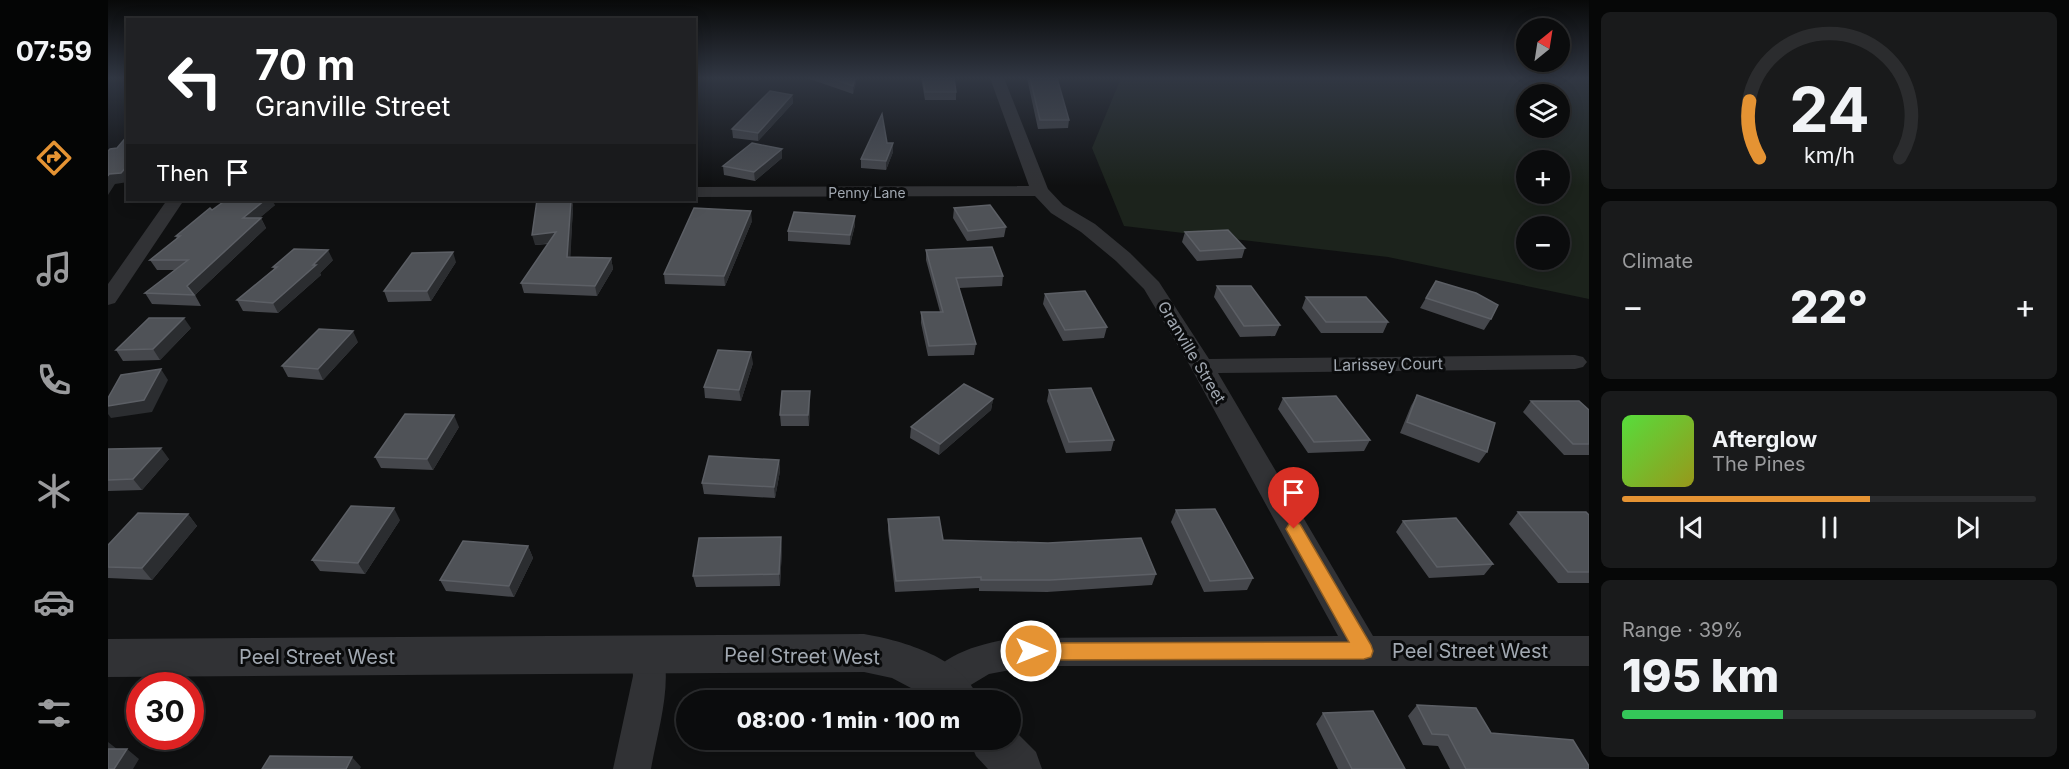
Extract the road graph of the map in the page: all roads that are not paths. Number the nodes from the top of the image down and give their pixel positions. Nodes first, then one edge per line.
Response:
1 (1011, 114) edge
2 (1040, 191) junction
3 (696, 192) edge
4 (174, 201) edge
5 (108, 299) edge
6 (1575, 362) dead end
7 (1202, 366) junction
8 (1364, 651) junction
9 (1589, 651) edge
10 (648, 655) junction
11 (108, 658) edge
12 (947, 690) edge
13 (951, 690) edge
14 (1001, 750) edge
15 (632, 769) edge
16 (1019, 769) edge

1 - 2 street, Granville Street
2 - 3 street, Penny Lane
2 - 7 street, Granville Street
4 - 5 street
6 - 7 street, Larissey Court
7 - 8 street, Granville Street
8 - 9 street, Peel Street West
8 - 13 street, Peel Street West
10 - 11 street, Peel Street West
10 - 12 street, Peel Street West
10 - 15 street
14 - 16 street

